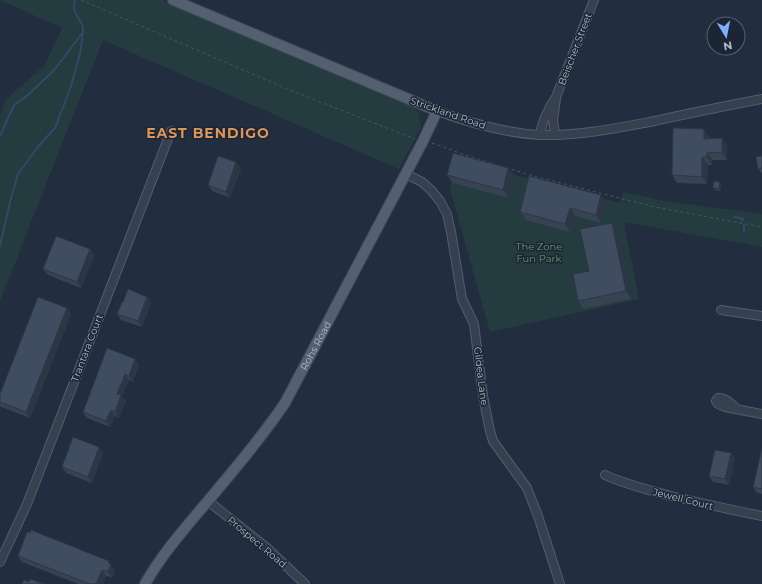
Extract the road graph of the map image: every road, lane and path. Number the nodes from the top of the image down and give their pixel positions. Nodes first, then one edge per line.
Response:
1 (81, 0) edge
2 (173, 0) edge
3 (594, 0) edge
4 (87, 3) dead end
5 (192, 4) edge
6 (556, 97) junction
7 (762, 99) edge
8 (437, 111) junction
9 (171, 132) dead end
10 (540, 135) junction
11 (555, 135) junction
12 (406, 174) junction
13 (721, 310) dead end
14 (762, 316) edge
15 (737, 409) dead end
16 (762, 414) edge
17 (606, 476) dead end
18 (208, 501) junction
19 (762, 516) edge
20 (161, 559) junction
21 (0, 562) edge
22 (145, 584) edge
23 (150, 584) edge
24 (305, 584) edge
25 (560, 584) edge

1 - 4 path
2 - 5 main road, Strickland Road
3 - 6 street, Beischer Street
5 - 8 main road, Strickland Road
6 - 10 street, Beischer Street
6 - 11 street, Beischer Street
7 - 11 street, Strickland Road
8 - 10 street, Strickland Road
8 - 12 main road, Rohs Road
9 - 21 street, Trantara Court
10 - 11 street, Strickland Road
12 - 18 main road, Rohs Road
12 - 25 street, Gildea Lane
13 - 14 street
15 - 16 street
17 - 19 street, Jewell Court
18 - 20 main road, Rohs Road
18 - 24 street, Prospect Road
20 - 22 main road, Rohs Road
20 - 23 main road, Rohs Road

